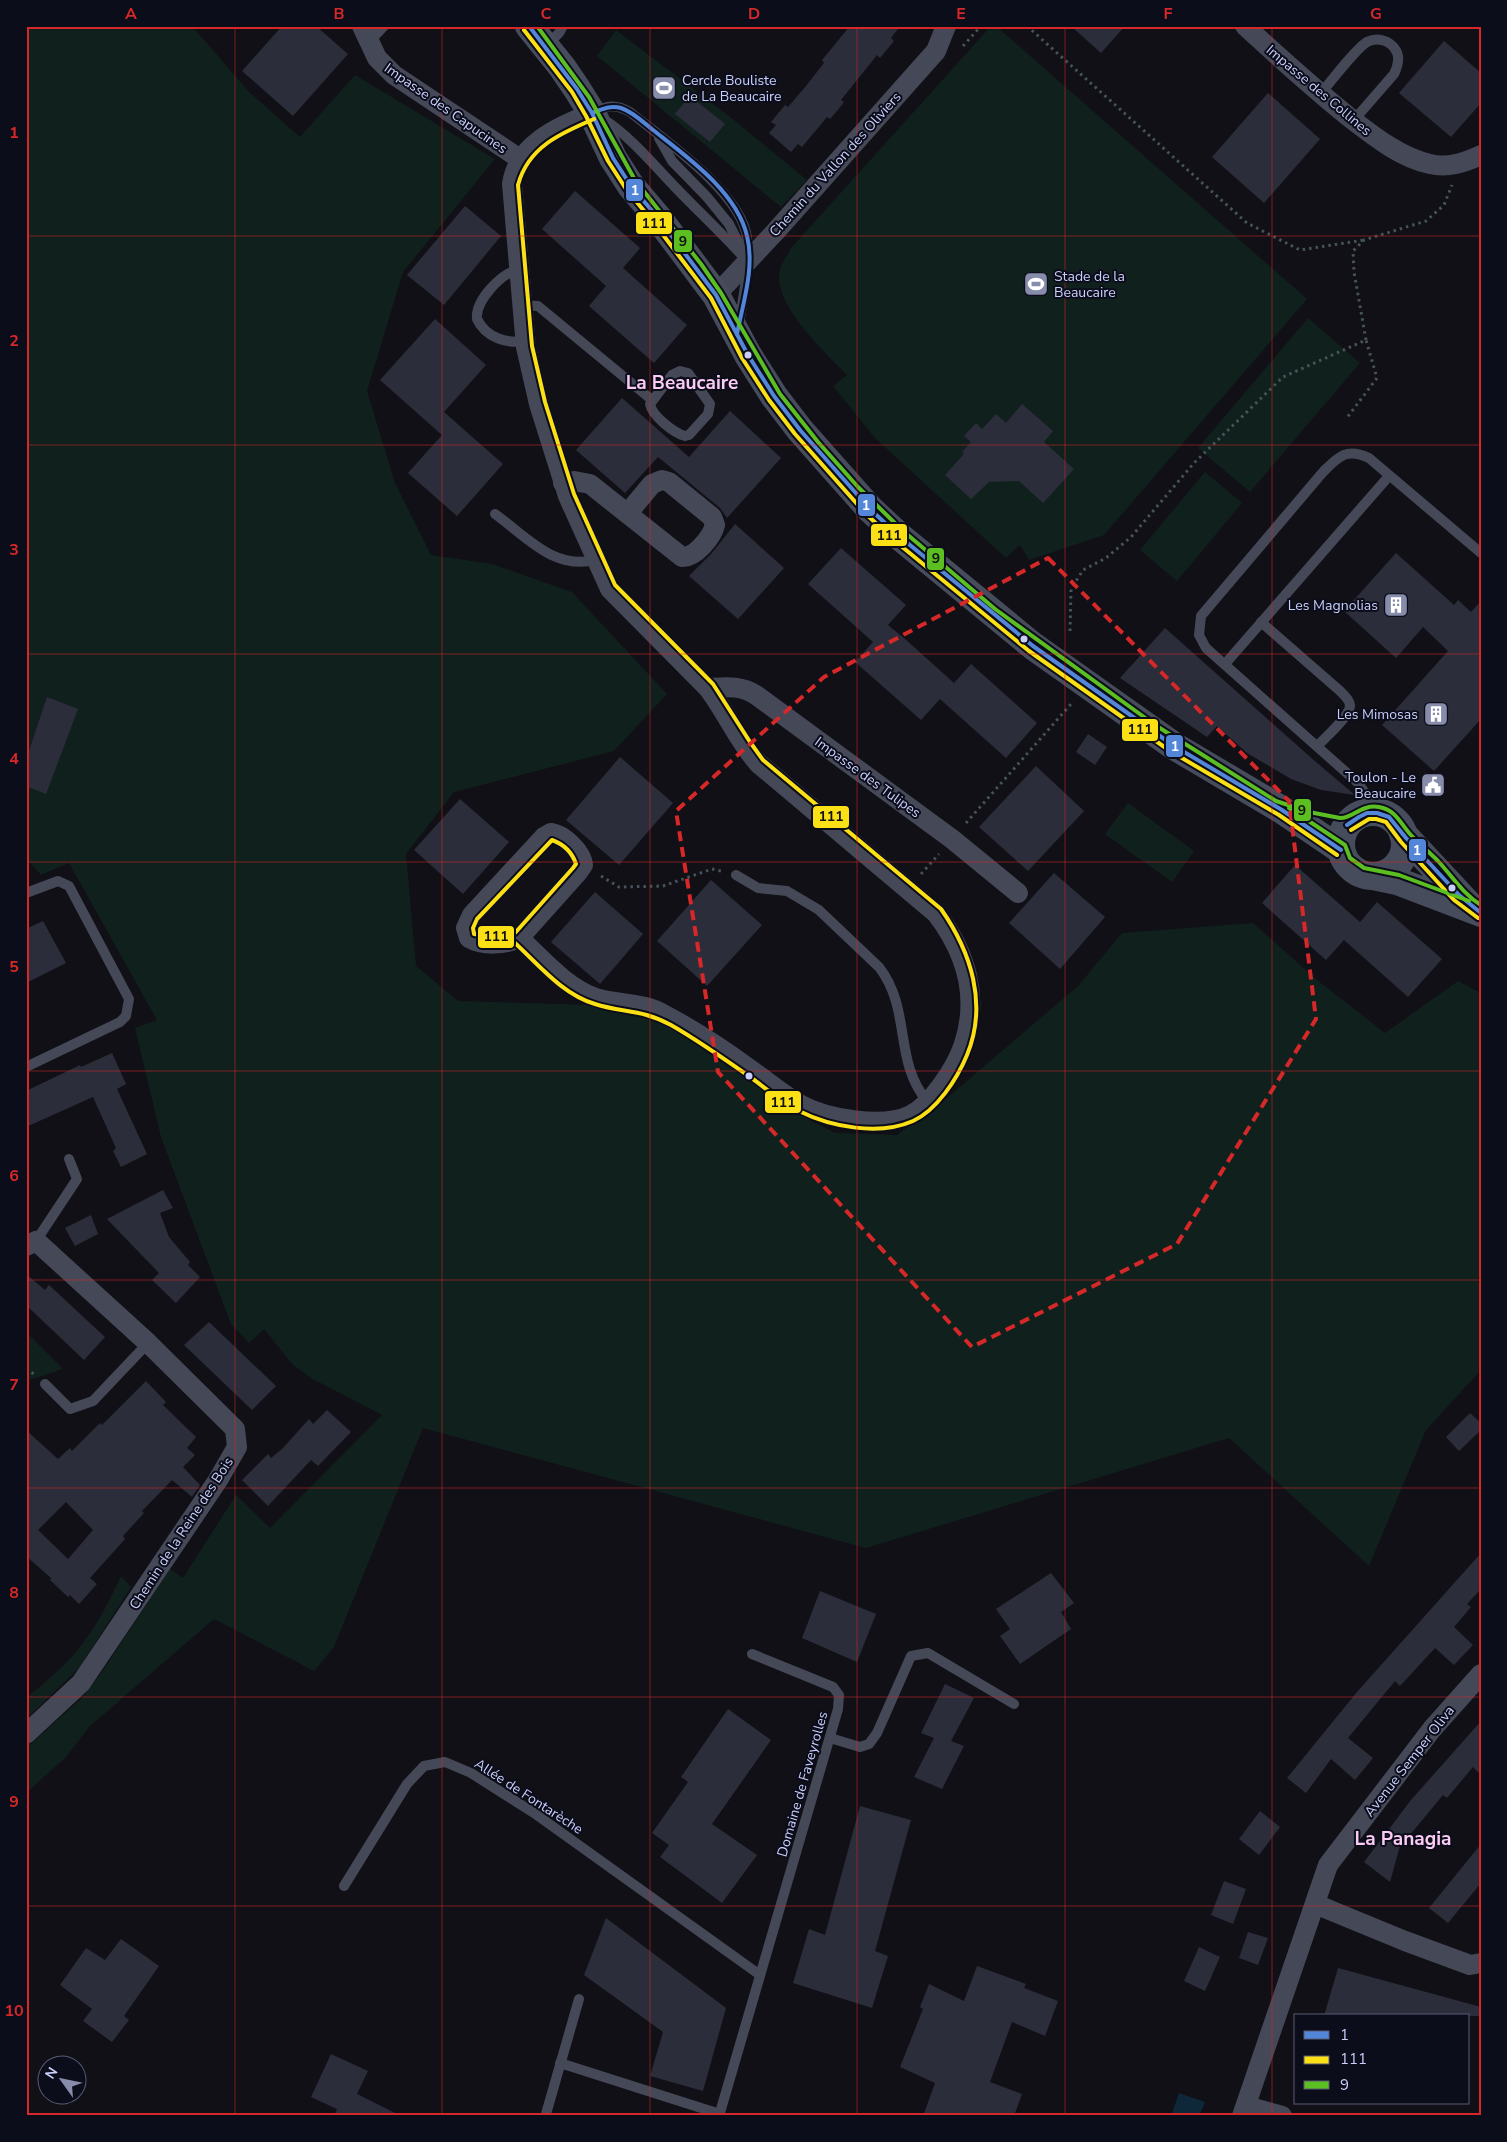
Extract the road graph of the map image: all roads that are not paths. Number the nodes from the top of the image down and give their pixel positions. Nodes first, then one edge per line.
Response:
1 (384, 26) edge
2 (563, 26) edge
3 (946, 26) edge
4 (1245, 26) edge
5 (366, 34) edge
6 (537, 36) edge
7 (1320, 94) junction
8 (592, 113) junction
9 (1354, 120) junction
10 (656, 134) junction
11 (1481, 155) edge
12 (520, 159) junction
13 (748, 262) junction
14 (518, 270) junction
15 (716, 295) junction
16 (521, 305) junction
17 (737, 334) junction
18 (526, 342) junction
19 (652, 400) junction
20 (1389, 476) junction
21 (563, 483) junction
22 (495, 514) dead end
23 (628, 514) dead end
24 (1481, 553) edge
25 (596, 560) junction
26 (1261, 622) junction
27 (1225, 664) junction
28 (708, 688) junction
29 (1317, 746) junction
30 (1353, 829) junction
31 (1403, 834) junction
32 (736, 875) road end
33 (1373, 876) junction
34 (1018, 893) dead end
35 (26, 894) edge
36 (1477, 911) edge
37 (519, 938) junction
38 (26, 1067) edge
39 (927, 1101) junction
40 (69, 1160) dead end
41 (31, 1244) edge
42 (148, 1343) junction
43 (44, 1384) dead end
44 (752, 1654) dead end
45 (1481, 1674) edge
46 (1014, 1704) dead end
47 (26, 1734) edge
48 (830, 1738) junction
49 (344, 1886) dead end
50 (1315, 1904) junction
51 (1481, 1963) edge
52 (760, 1975) junction
53 (579, 1998) dead end
54 (560, 2063) junction
55 (1244, 2111) edge
56 (546, 2114) dead end
57 (720, 2115) edge
58 (1282, 2116) edge

1 - 5 lane
2 - 6 lane
3 - 13 street, Chemin du Vallon des Oliviers
4 - 7 street, Impasse des Collines
5 - 12 street, Impasse des Capucines
6 - 8 street
7 - 9 street, Impasse des Collines
7 - 9 lane
8 - 10 lane
8 - 12 street
8 - 13 lane
8 - 15 street
9 - 11 street, Impasse des Collines
10 - 13 lane
10 - 13 lane
12 - 14 street
13 - 15 street, Chemin du Vallon des Oliviers
13 - 17 lane
14 - 16 street
14 - 18 lane
15 - 17 street
16 - 18 street
16 - 19 lane
17 - 30 street
18 - 21 street
19 - 19 lane
20 - 24 lane
20 - 26 lane
20 - 27 lane
21 - 23 street
21 - 25 street
22 - 25 lane
25 - 28 street
26 - 27 lane
26 - 29 lane
27 - 29 lane
28 - 34 street, Impasse des Tulipes
28 - 39 street
29 - 30 lane
30 - 31 street
30 - 33 street
31 - 33 street
31 - 36 street
32 - 39 lane
33 - 36 street
35 - 38 lane
37 - 37 street
37 - 39 street
40 - 41 lane
41 - 42 street, Chemin de la Reine des Bois
42 - 43 lane
42 - 47 street, Chemin de la Reine des Bois
44 - 48 lane, Domaine de Faveyrolles
45 - 50 street, Avenue Semper Oliva
46 - 48 lane
48 - 52 lane, Domaine de Faveyrolles
49 - 52 lane, Allée de Fontarèche
50 - 51 street
50 - 55 street, Avenue Semper Oliva
52 - 57 lane, Domaine de Faveyrolles
53 - 54 lane
54 - 56 lane
54 - 57 lane, Domaine de Faveyrolles
55 - 58 street, Avenue Semper Oliva

